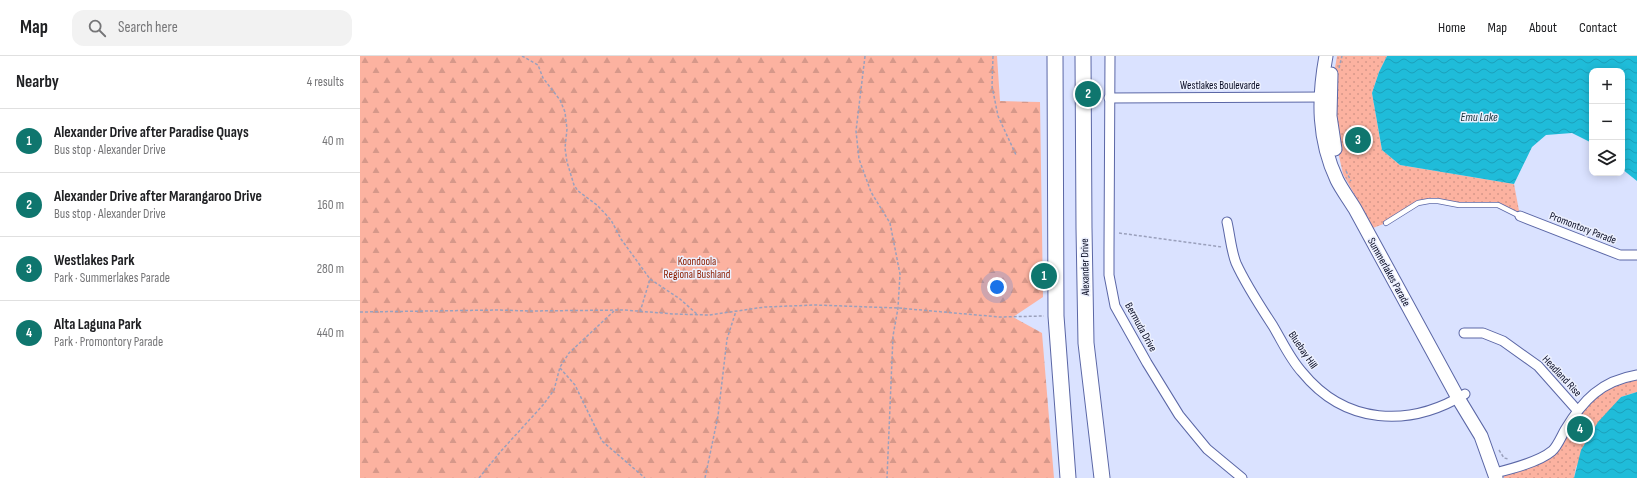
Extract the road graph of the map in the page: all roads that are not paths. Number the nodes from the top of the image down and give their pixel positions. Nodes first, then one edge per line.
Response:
1 (1055, 56) edge
2 (1083, 56) edge
3 (1110, 56) edge
4 (1326, 56) edge
5 (1334, 56) edge
6 (1325, 97) junction
7 (1109, 98) junction
8 (1520, 216) joint
9 (1227, 222) dead end
10 (1386, 223) dead end
11 (1637, 255) edge
12 (1464, 333) dead end
13 (1637, 375) edge
14 (1461, 396) junction
15 (1577, 410) junction
16 (1499, 475) edge
17 (1068, 478) edge
18 (1102, 478) edge
19 (1242, 478) edge

1 - 17 main road
2 - 18 main road, Alexander Drive
3 - 7 street, Bermuda Drive
4 - 6 street, Summerlakes Parade
5 - 6 street, Summerlakes Parade
6 - 7 street, Westlakes Boulevarde
6 - 14 street, Summerlakes Parade
7 - 19 street, Bermuda Drive
8 - 10 lane
8 - 11 street, Promontory Parade
9 - 14 street, Bluebay Hill
12 - 15 street, Headland Rise
13 - 15 street
14 - 16 street, Summerlakes Parade
15 - 16 street

